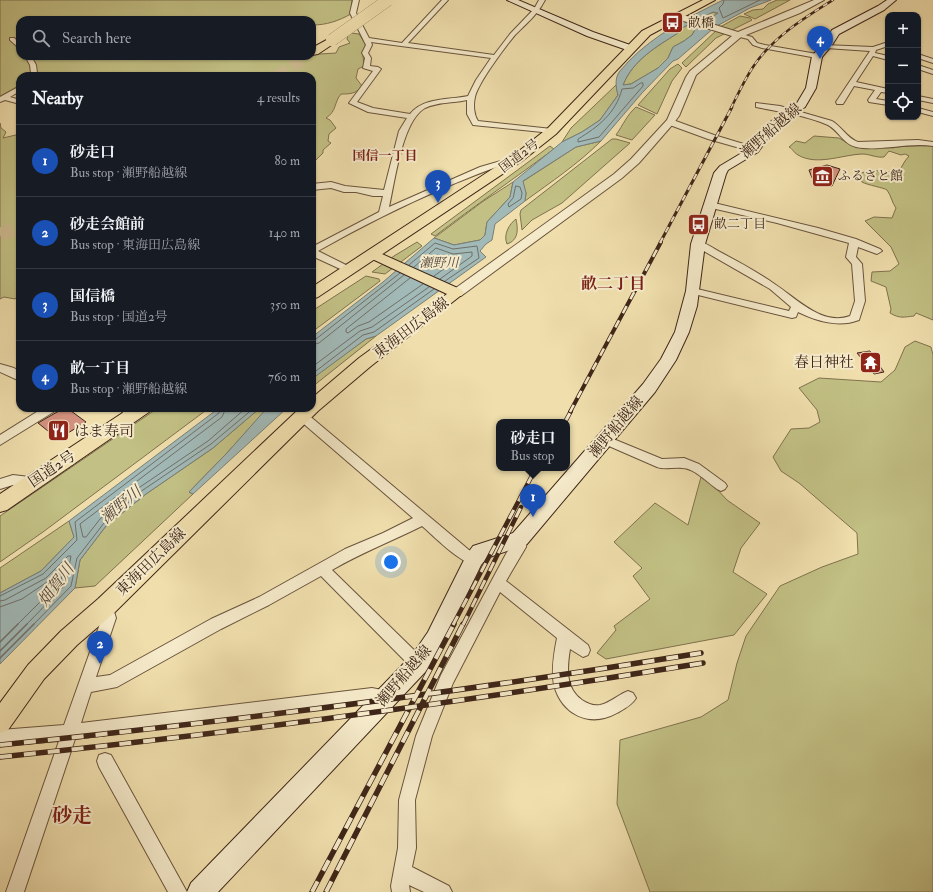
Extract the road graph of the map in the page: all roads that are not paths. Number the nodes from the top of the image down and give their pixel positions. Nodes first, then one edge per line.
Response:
1 (356, 0) edge
2 (388, 0) edge
3 (445, 0) edge
4 (499, 0) edge
5 (512, 0) edge
6 (542, 0) edge
7 (710, 0) edge
8 (820, 0) edge
9 (892, 0) edge
10 (537, 10) junction
11 (681, 17) junction
12 (734, 33) junction
13 (12, 39) dead end
14 (367, 40) junction
15 (16, 43) edge
16 (403, 45) junction
17 (885, 47) edge
18 (630, 48) junction
19 (316, 51) edge
20 (822, 51) junction
21 (873, 52) junction
22 (496, 57) junction
23 (885, 57) edge
24 (921, 57) edge
25 (30, 60) edge
26 (933, 61) edge
27 (921, 68) edge
28 (34, 72) edge
29 (933, 72) edge
30 (852, 83) junction
31 (879, 89) junction
32 (16, 90) edge
33 (885, 90) edge
34 (763, 96) dead end
35 (471, 97) junction
36 (2, 99) edge
37 (921, 99) edge
38 (16, 101) edge
39 (933, 101) edge
40 (840, 102) dead end
41 (885, 103) edge
42 (921, 111) edge
43 (792, 112) junction
44 (933, 114) edge
45 (411, 116) junction
46 (670, 122) junction
47 (552, 131) junction
48 (933, 144) edge
49 (754, 150) junction
50 (518, 158) junction
51 (316, 187) edge
52 (387, 193) junction
53 (710, 205) junction
54 (383, 212) junction
55 (854, 242) junction
56 (698, 244) junction
57 (316, 250) edge
58 (877, 251) dead end
59 (316, 254) edge
60 (379, 257) junction
61 (349, 270) junction
62 (316, 291) edge
63 (694, 291) junction
64 (455, 292) junction
65 (796, 306) junction
66 (0, 368) edge
67 (16, 375) edge
68 (316, 403) edge
69 (45, 412) edge
70 (131, 412) edge
71 (306, 412) edge
72 (310, 412) edge
73 (606, 440) junction
74 (0, 441) edge
75 (34, 481) junction
76 (0, 484) edge
77 (721, 486) dead end
78 (0, 504) edge
79 (423, 520) junction
80 (520, 538) junction
81 (474, 560) junction
82 (322, 568) junction
83 (498, 583) junction
84 (106, 606) junction
85 (565, 636) junction
86 (583, 650) dead end
87 (421, 661) junction
88 (86, 685) junction
89 (387, 697) junction
90 (628, 698) dead end
91 (0, 722) edge
92 (70, 732) junction
93 (0, 738) edge
94 (105, 761) dead end
95 (403, 872) junction
96 (15, 892) edge
97 (178, 892) edge
98 (200, 892) edge
99 (401, 892) edge
100 (443, 892) edge

1 - 14 street
2 - 19 highway, bridge
3 - 16 street
4 - 10 main road
5 - 10 main road
6 - 10 street
7 - 11 highway, 国道2号
8 - 12 street
9 - 20 main road, 瀬野船越線
10 - 18 main road
10 - 22 street
11 - 12 street
11 - 18 highway, 国道2号
12 - 20 street
12 - 46 street
13 - 15 street
14 - 16 street
14 - 45 street
16 - 22 street
17 - 21 street
18 - 47 highway, 国道2号
20 - 21 street
20 - 43 main road, 瀬野船越線
21 - 23 street
21 - 30 street
22 - 35 street
24 - 26 street
25 - 28 street
27 - 29 street
30 - 31 street
30 - 40 street
31 - 33 street
31 - 41 street
32 - 36 street
34 - 43 street
35 - 45 street
35 - 47 street
36 - 38 street
37 - 39 street
42 - 44 street
43 - 48 street
43 - 49 main road, 瀬野船越線
45 - 52 street
46 - 49 street
46 - 64 street
47 - 50 highway, 国道2号
49 - 53 main road, 瀬野船越線
50 - 54 street
50 - 60 highway, 国道2号
51 - 52 street
52 - 54 street
53 - 55 street
53 - 56 main road, 瀬野船越線
54 - 57 street
55 - 58 street
55 - 65 street
56 - 63 main road, 瀬野船越線
56 - 65 street
59 - 61 street
60 - 61 highway, 国道2号
60 - 64 main road, 東海田広島線
61 - 62 highway, 国道2号
63 - 65 street
63 - 73 main road, 瀬野船越線
64 - 68 main road, 東海田広島線
66 - 67 street
69 - 74 street
70 - 75 highway, 国道2号
71 - 84 main road, 東海田広島線
72 - 79 street
73 - 77 street
73 - 80 main road, 瀬野船越線
75 - 76 street
75 - 78 highway, 国道2号
79 - 81 street
79 - 82 street
80 - 81 main road, 瀬野船越線
80 - 83 street
81 - 87 main road, 瀬野船越線
82 - 87 street
82 - 88 street
83 - 85 street
83 - 95 street
84 - 88 street
84 - 91 main road, 東海田広島線
85 - 86 street
85 - 90 street
87 - 89 main road, 瀬野船越線
88 - 92 street
89 - 92 street
89 - 98 main road, 瀬野船越線
92 - 93 street
92 - 96 street
94 - 97 street
95 - 99 street
95 - 100 street

